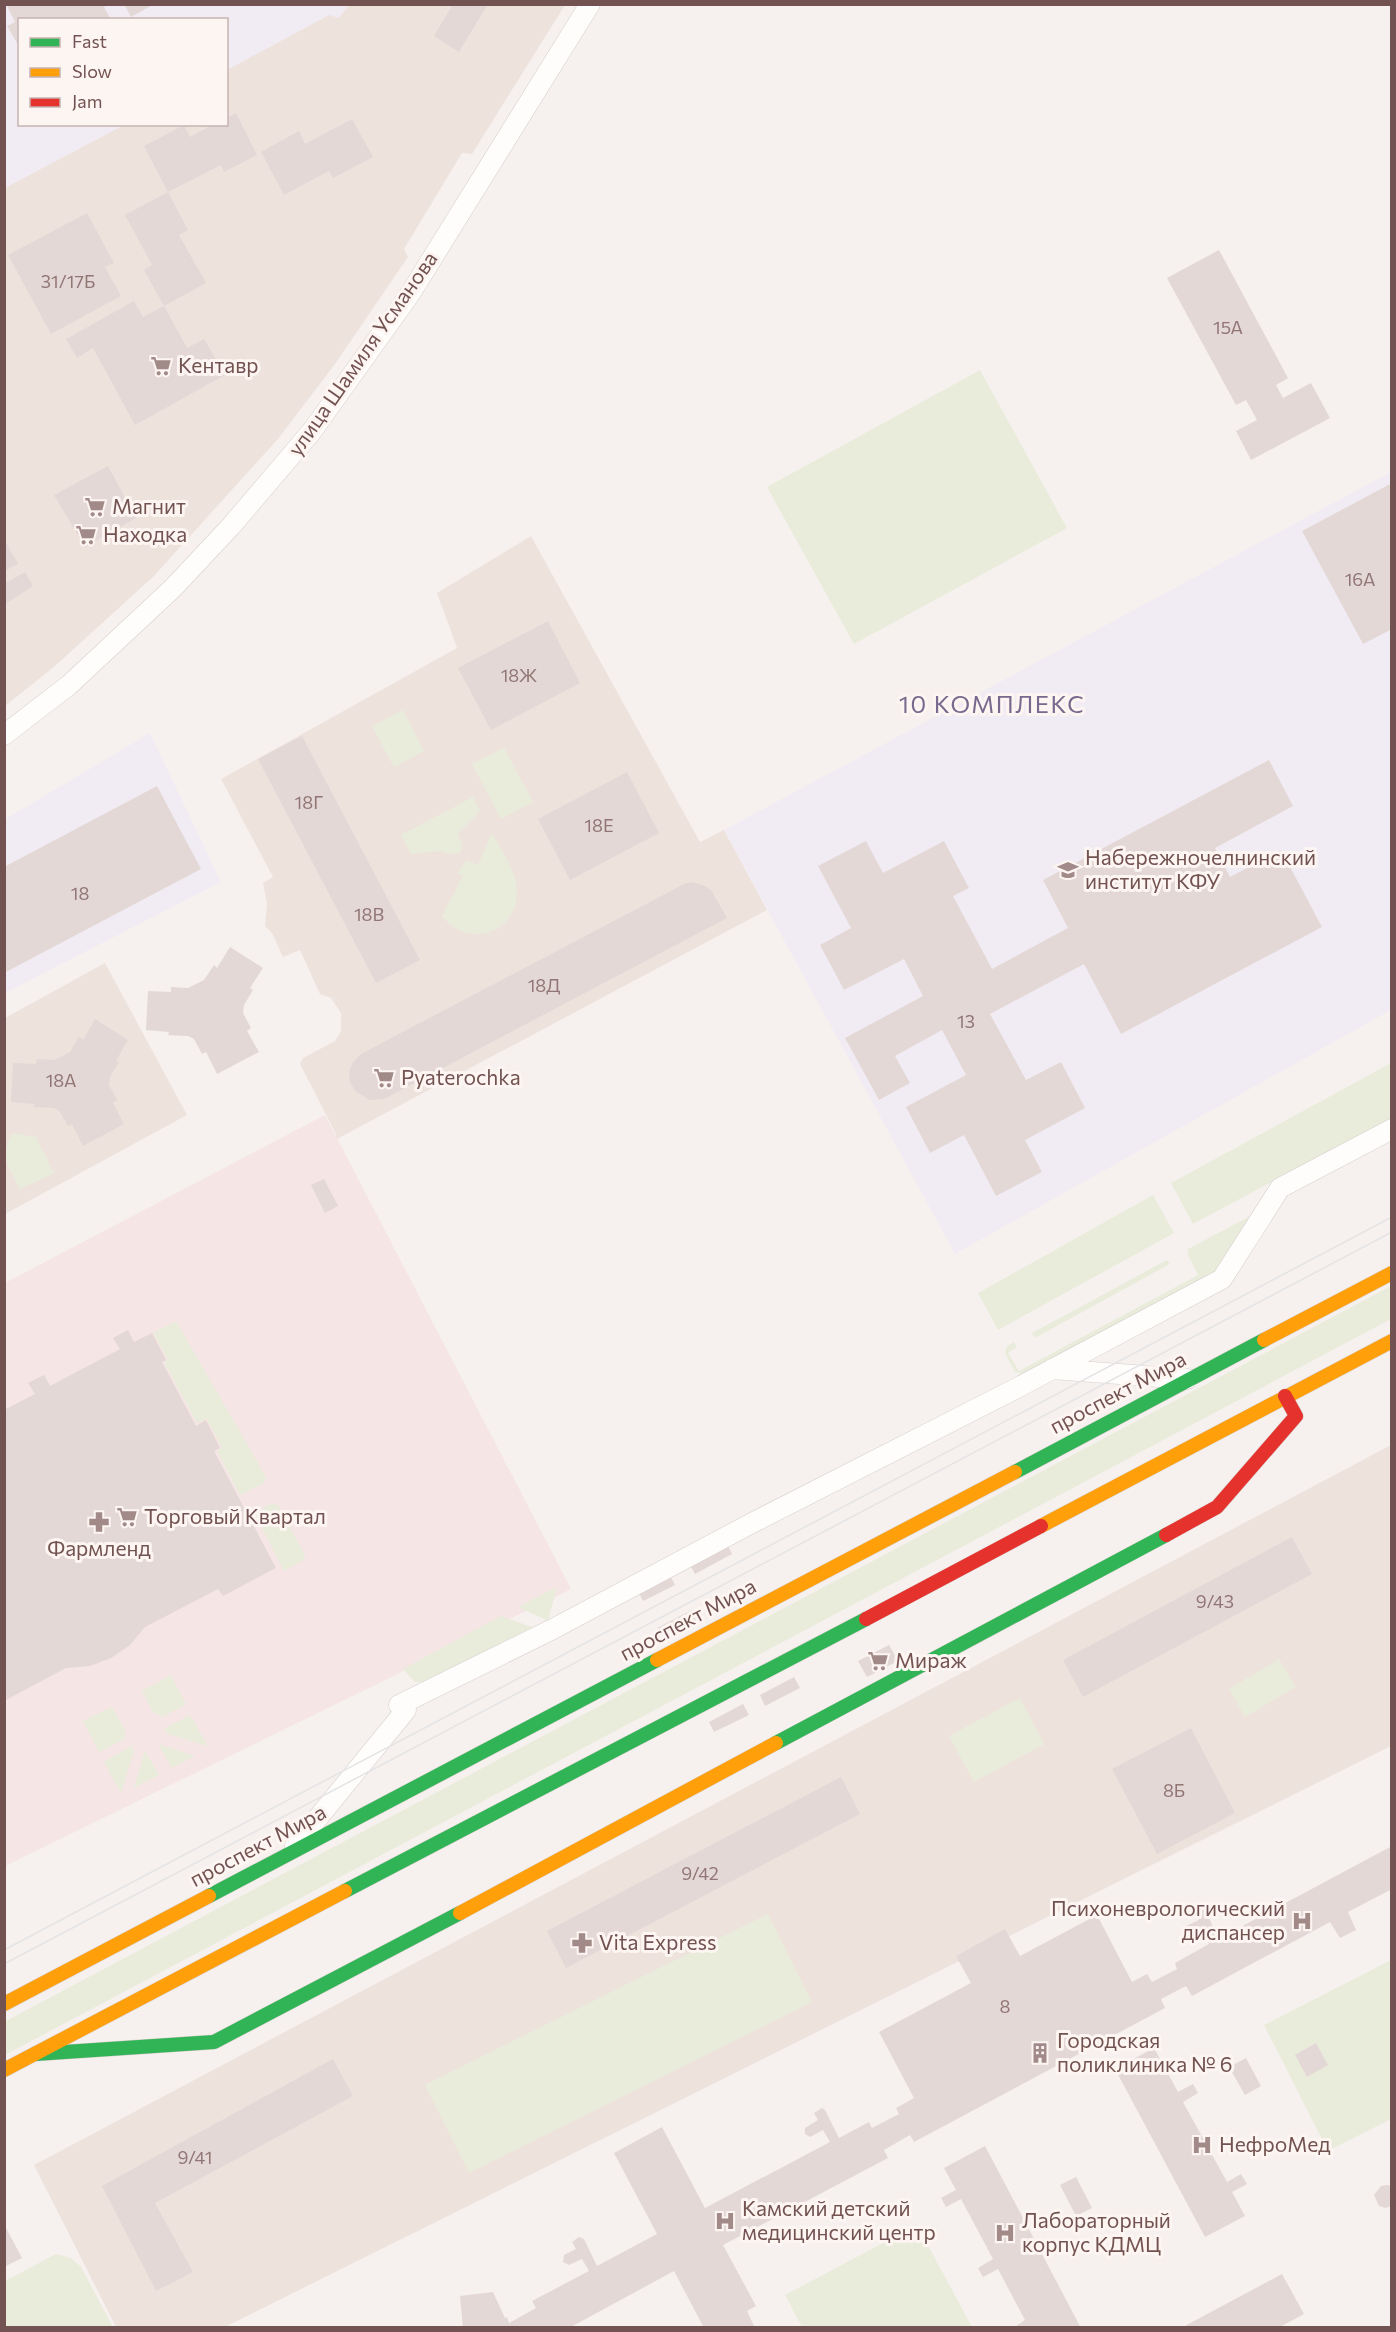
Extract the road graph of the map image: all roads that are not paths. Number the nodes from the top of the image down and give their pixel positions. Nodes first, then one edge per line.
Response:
1 (590, 4) edge
2 (4, 735) edge
3 (1392, 1128) edge
4 (1392, 1272) edge
5 (1392, 1341) edge
6 (1053, 1369) junction
7 (1189, 1379) junction
8 (1285, 1396) junction
9 (287, 1855) junction
10 (4, 2004) edge
11 (34, 2054) junction
12 (4, 2070) edge

1 - 2 street, улица Шамиля Усманова
3 - 6 street
4 - 7 main road, проспект Мира
5 - 8 main road
6 - 7 street
6 - 9 street
7 - 9 main road, проспект Мира
8 - 11 main road
8 - 11 main road
9 - 10 main road, проспект Мира
11 - 12 main road

